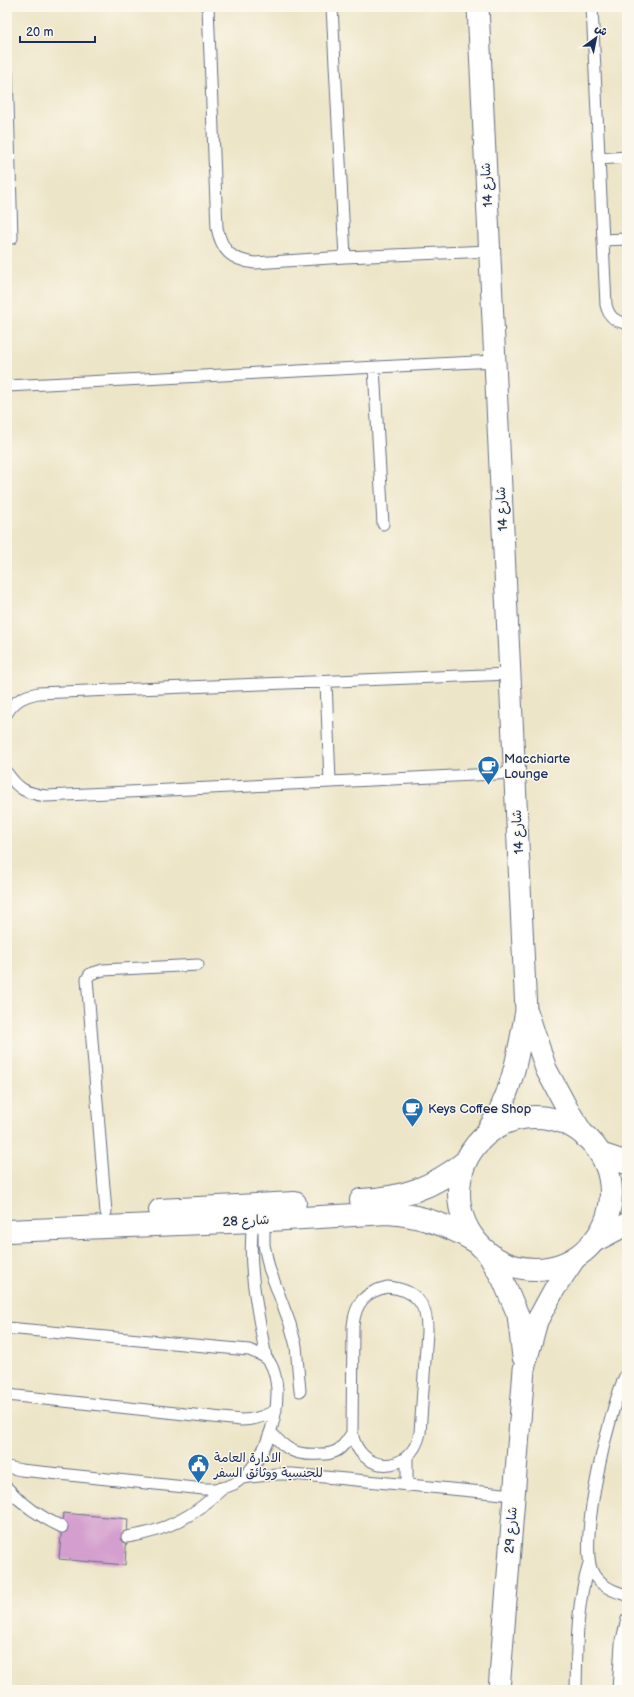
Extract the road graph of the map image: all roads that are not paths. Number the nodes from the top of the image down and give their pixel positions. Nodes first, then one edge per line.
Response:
1 (208, 7) edge
2 (332, 7) edge
3 (478, 7) edge
4 (592, 7) edge
5 (7, 72) edge
6 (627, 157) edge
7 (599, 159) junction
8 (12, 238) dead end
9 (627, 239) edge
10 (603, 240) junction
11 (490, 251) junction
12 (345, 257) junction
13 (627, 323) edge
14 (495, 361) junction
15 (374, 368) junction
16 (7, 386) edge
17 (383, 524) dead end
18 (510, 674) junction
19 (326, 682) junction
20 (7, 713) edge
21 (7, 773) edge
22 (515, 773) junction
23 (330, 781) junction
24 (198, 965) dead end
25 (526, 1011) junction
26 (484, 1136) junction
27 (585, 1137) junction
28 (600, 1154) junction
29 (465, 1162) junction
30 (627, 1163) edge
31 (106, 1212) junction
32 (7, 1216) edge
33 (259, 1221) junction
34 (627, 1224) edge
35 (7, 1230) edge
36 (594, 1241) junction
37 (482, 1247) junction
38 (576, 1257) junction
39 (7, 1328) edge
40 (266, 1358) junction
41 (524, 1369) junction
42 (627, 1372) edge
43 (300, 1392) dead end
44 (7, 1395) edge
45 (276, 1410) junction
46 (271, 1432) junction
47 (352, 1433) junction
48 (407, 1458) junction
49 (7, 1467) edge
50 (242, 1478) junction
51 (407, 1486) junction
52 (7, 1488) edge
53 (223, 1488) junction
54 (514, 1496) junction
55 (62, 1527) dead end
56 (127, 1537) dead end
57 (589, 1564) junction
58 (627, 1595) edge
59 (627, 1619) edge
60 (499, 1690) edge
61 (576, 1690) edge
62 (618, 1690) edge

1 - 12 lane
2 - 12 lane
3 - 11 street, شارع 14
4 - 7 lane
5 - 8 lane
6 - 7 lane
7 - 10 lane
9 - 10 lane
10 - 13 lane
11 - 12 lane
11 - 14 street, شارع 14
14 - 15 lane
14 - 18 street, شارع 14
15 - 16 lane
15 - 17 lane
18 - 19 lane
18 - 22 street, شارع 14
19 - 20 lane
19 - 23 lane
21 - 23 lane
22 - 23 lane
22 - 25 street, شارع 14
24 - 31 lane
25 - 26 street, شارع 14
25 - 27 street, شارع 14
26 - 27 street
26 - 29 street
27 - 28 street
28 - 30 street
28 - 36 street
29 - 31 street, شارع 28
29 - 37 street
31 - 32 street, شارع 28
33 - 35 street, شارع 28
33 - 37 street, شارع 28
33 - 40 lane
33 - 43 lane
34 - 36 street
36 - 38 street, شارع 28
37 - 38 street, شارع 28
37 - 41 street, شارع 29
38 - 41 street, شارع 29
39 - 40 lane
40 - 45 lane
41 - 54 street, شارع 29
42 - 57 lane
44 - 45 lane
45 - 46 lane
46 - 47 lane
46 - 50 lane
47 - 48 lane
47 - 48 lane
48 - 51 lane
49 - 53 lane
50 - 51 lane
50 - 53 lane
51 - 54 lane
52 - 55 lane
53 - 56 lane
54 - 60 street, شارع 29
57 - 58 lane
57 - 61 lane
59 - 62 lane

